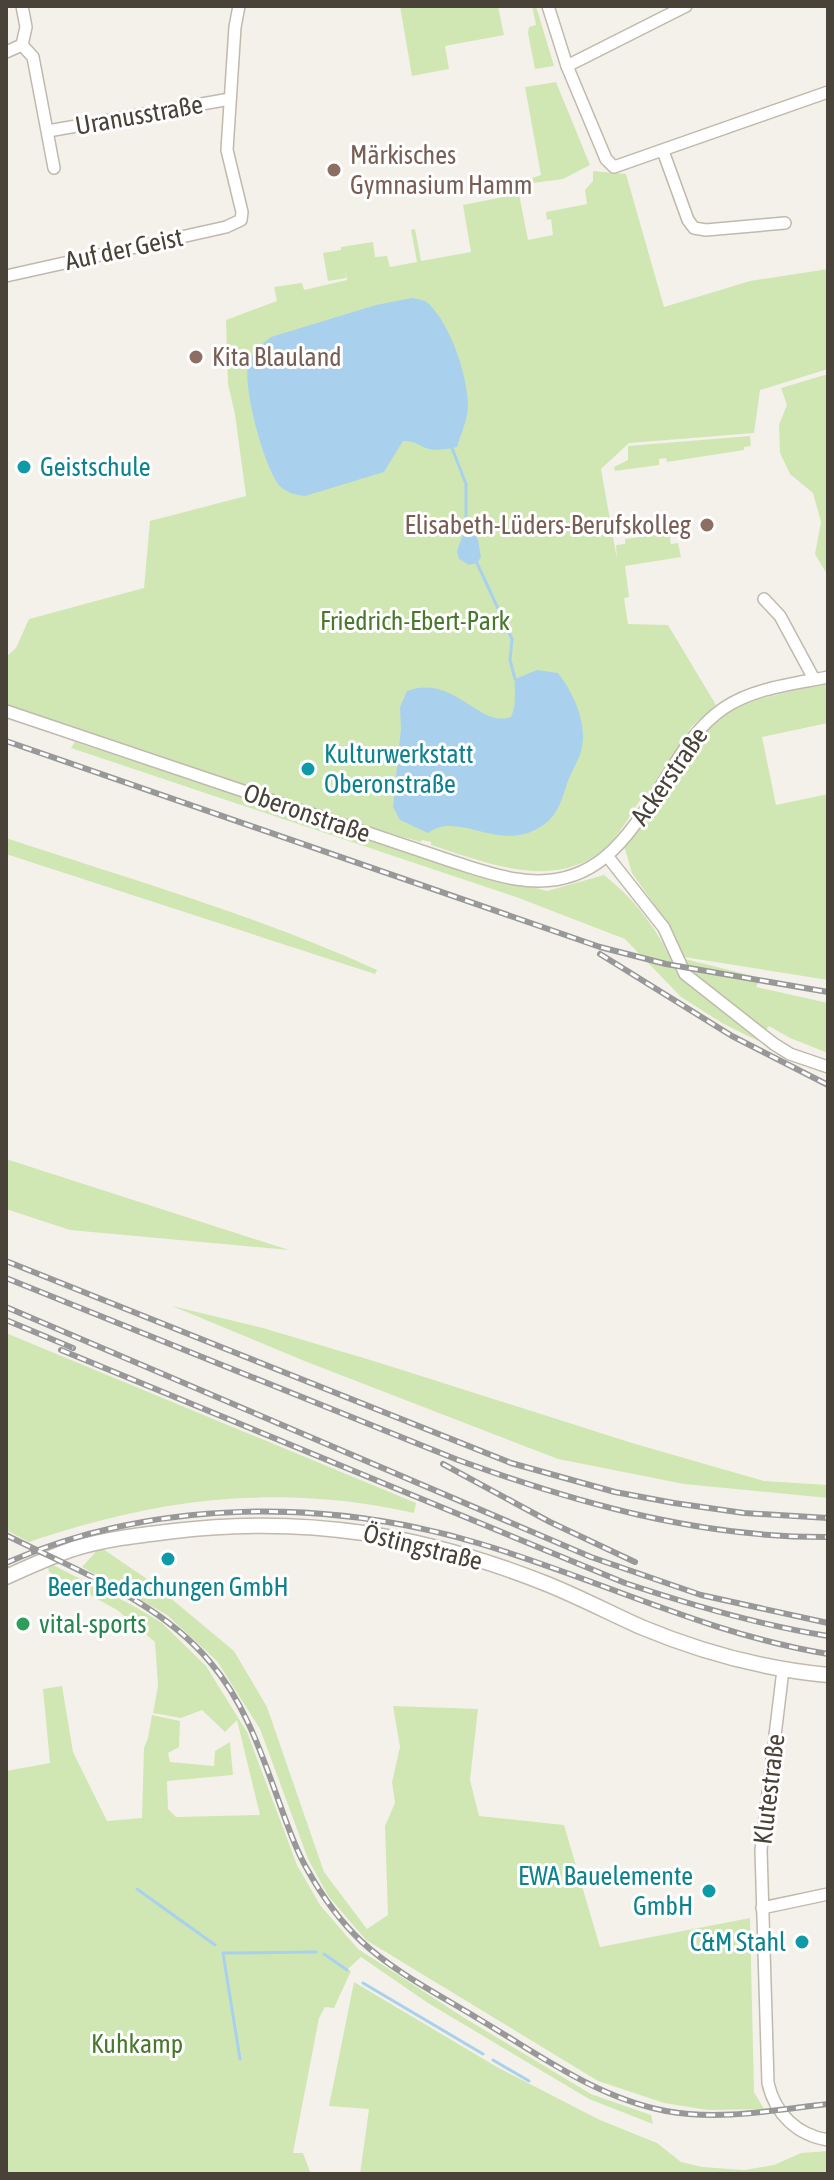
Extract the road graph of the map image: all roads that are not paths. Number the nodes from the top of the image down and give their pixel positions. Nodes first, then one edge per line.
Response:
1 (22, 6) edge
2 (254, 6) edge
3 (548, 6) edge
4 (239, 7) edge
5 (680, 7) edge
6 (22, 45) junction
7 (6, 52) edge
8 (567, 66) junction
9 (828, 92) edge
10 (230, 99) junction
11 (48, 131) junction
12 (663, 151) junction
13 (54, 168) dead end
14 (785, 223) dead end
15 (6, 276) edge
16 (764, 599) dead end
17 (828, 677) edge
18 (814, 679) junction
19 (6, 711) edge
20 (608, 857) junction
21 (828, 1067) edge
22 (6, 1577) edge
23 (783, 1670) junction
24 (828, 1675) edge
25 (828, 1894) edge
26 (762, 1908) junction
27 (828, 2140) edge

1 - 6 street
2 - 4 street
3 - 8 street
4 - 10 street
5 - 8 street
6 - 7 street
6 - 11 street
8 - 12 street
9 - 12 street
10 - 11 street, Uranusstraße
10 - 15 street, Auf der Geist
11 - 13 street
12 - 14 street
16 - 18 street
17 - 18 street, Ackerstraße
18 - 20 street, Ackerstraße
19 - 20 street, Oberonstraße
20 - 21 street
22 - 23 street, Östingstraße
23 - 24 street, Östingstraße
23 - 26 street, Klutestraße
25 - 26 street
26 - 27 street, Klutestraße

